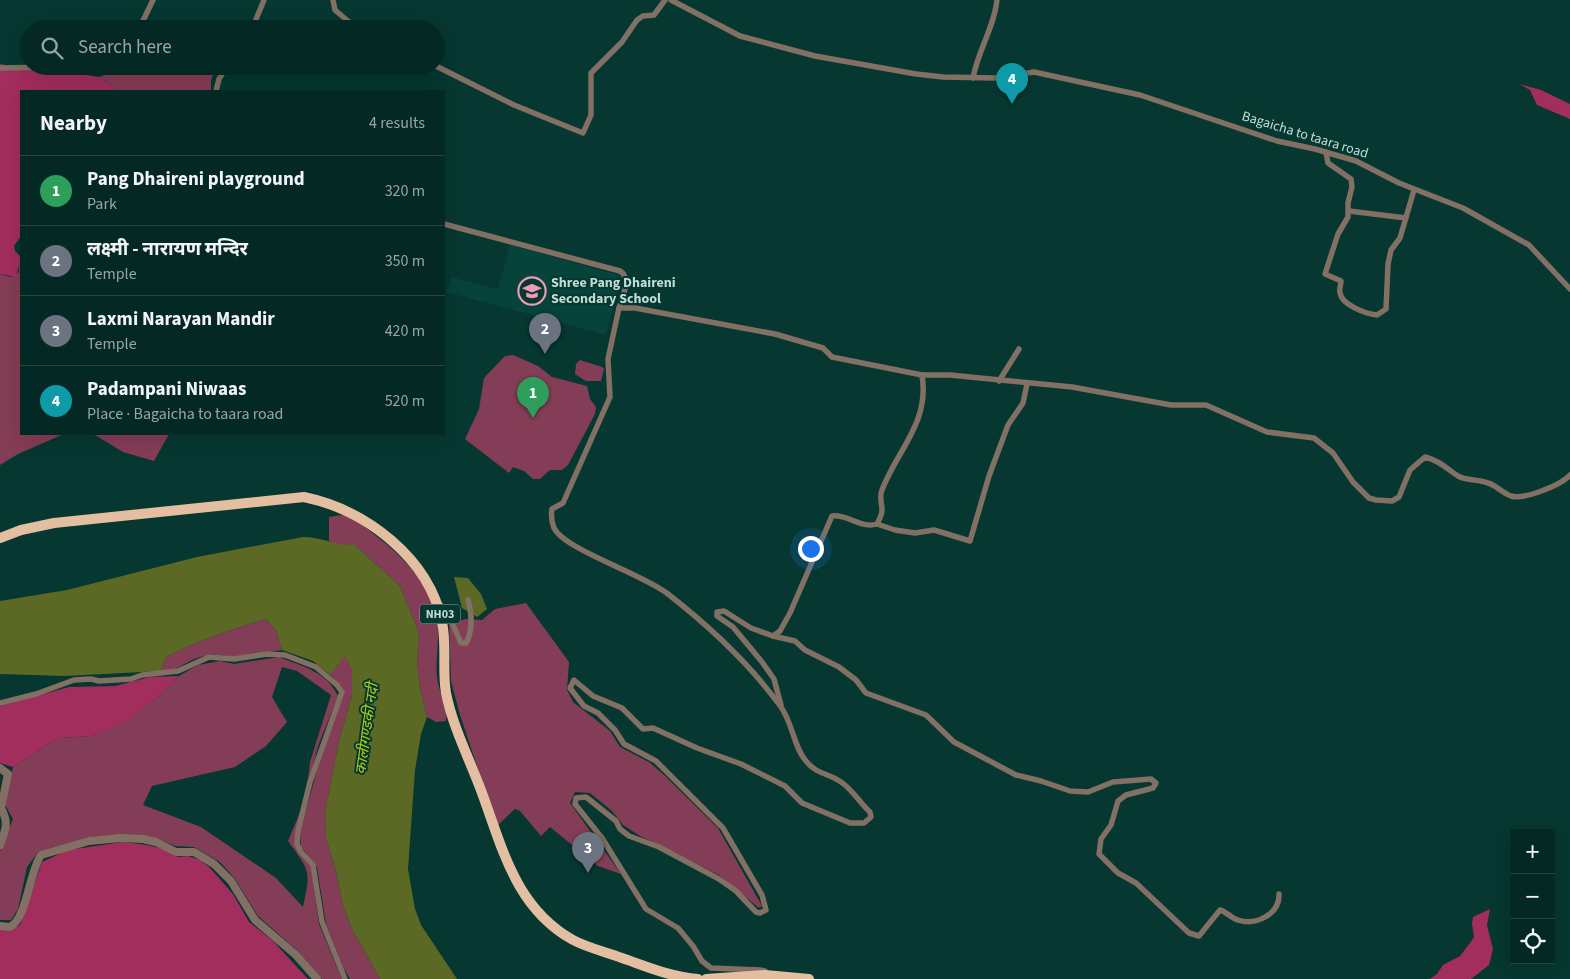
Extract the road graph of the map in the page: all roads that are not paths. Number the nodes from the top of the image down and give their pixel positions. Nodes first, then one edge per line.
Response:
1 (153, 0) edge
2 (264, 0) edge
3 (333, 0) edge
4 (665, 0) edge
5 (671, 0) edge
6 (997, 0) edge
7 (143, 20) edge
8 (256, 20) edge
9 (346, 20) edge
10 (0, 68) edge
11 (20, 68) edge
12 (445, 70) edge
13 (221, 75) edge
14 (973, 78) junction
15 (216, 90) edge
16 (1326, 152) junction
17 (1414, 190) junction
18 (1349, 211) junction
19 (1406, 218) junction
20 (445, 224) edge
21 (1570, 289) edge
22 (619, 308) junction
23 (1019, 349) dead end
24 (922, 375) junction
25 (999, 381) junction
26 (1027, 384) junction
27 (1570, 475) edge
28 (877, 524) junction
29 (0, 538) edge
30 (434, 592) junction
31 (468, 600) dead end
32 (773, 636) junction
33 (0, 703) edge
34 (781, 707) junction
35 (0, 768) edge
36 (0, 845) edge
37 (1279, 894) dead end
38 (0, 926) edge
39 (765, 975) junction
40 (317, 979) edge
41 (346, 979) edge
42 (698, 979) edge
43 (706, 979) edge
44 (810, 979) edge

1 - 7 street
2 - 8 street
3 - 9 street
4 - 12 street
5 - 14 street, Bagaicha to taara road
6 - 14 street
10 - 11 street
13 - 15 street
14 - 16 street, Bagaicha to taara road
16 - 17 street, Bagaicha to taara road
16 - 18 street
17 - 19 street
17 - 21 street, Bagaicha to taara road
18 - 19 street
18 - 19 street
20 - 22 street
22 - 24 street
22 - 34 street
23 - 25 street
24 - 25 street
24 - 28 street
25 - 26 street
26 - 27 street
26 - 28 street
28 - 32 street
29 - 30 highway, NH03
30 - 31 street
30 - 42 highway, NH03
32 - 34 street
32 - 37 street
33 - 41 street
34 - 39 street
35 - 36 street
38 - 40 street
39 - 43 highway
39 - 44 highway

